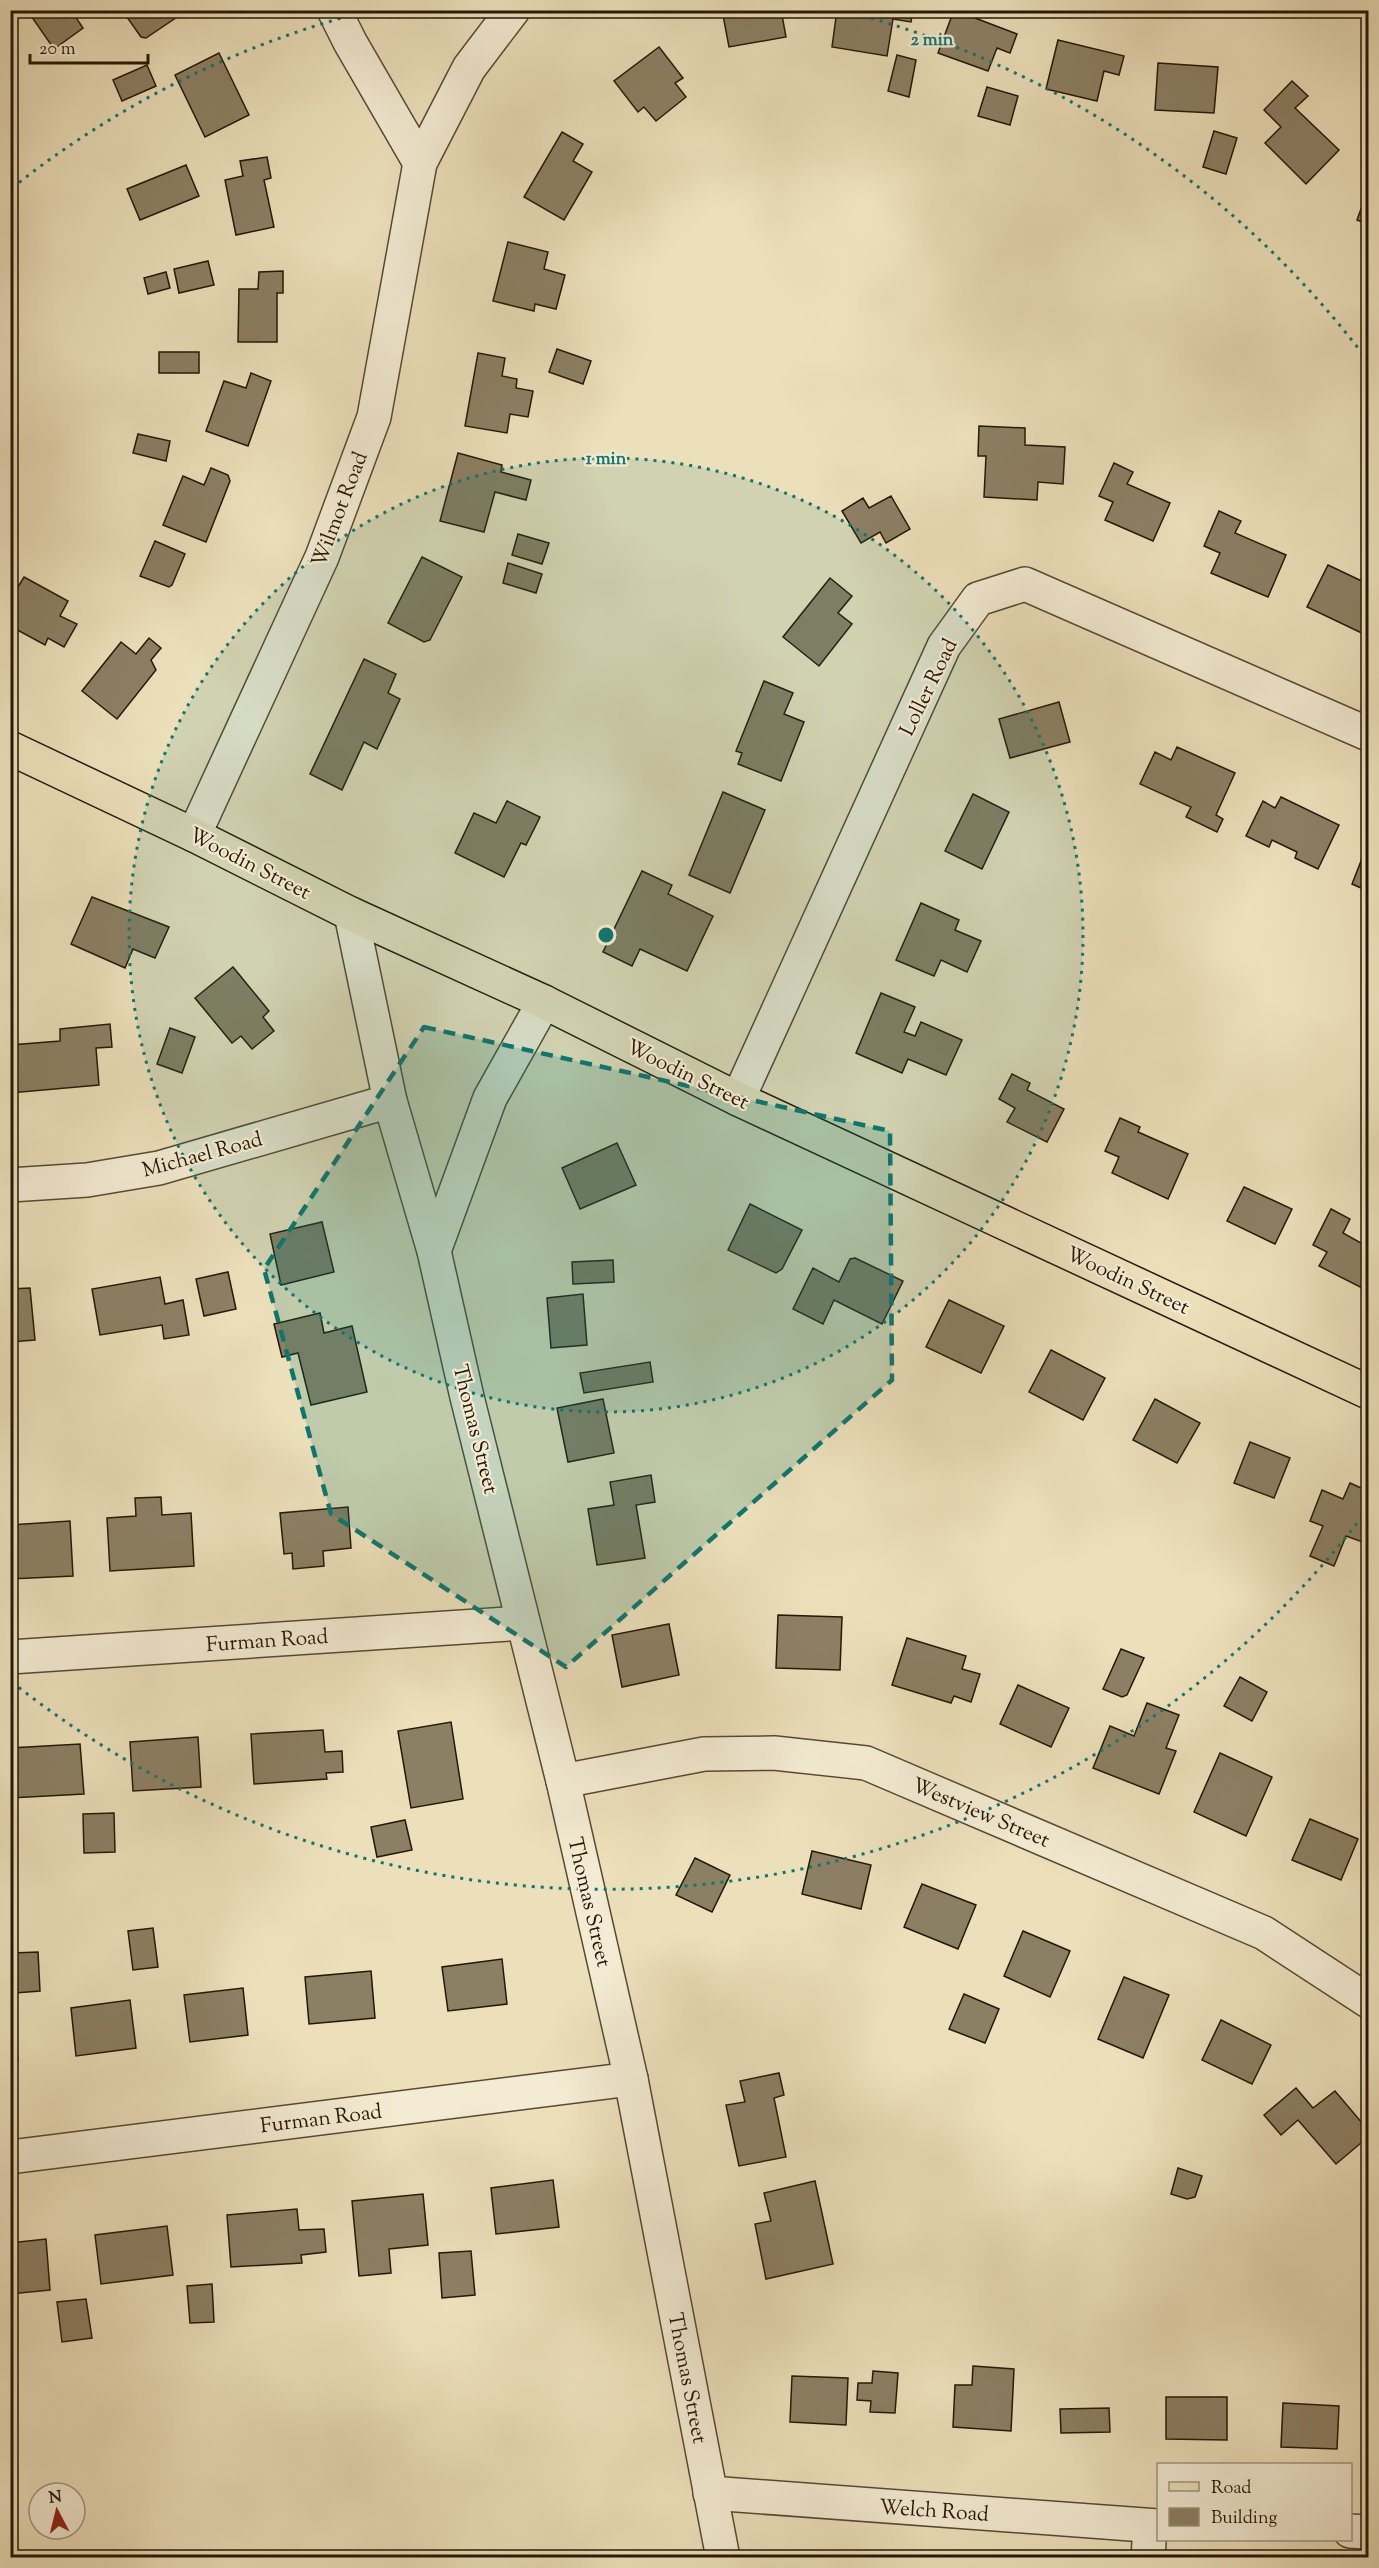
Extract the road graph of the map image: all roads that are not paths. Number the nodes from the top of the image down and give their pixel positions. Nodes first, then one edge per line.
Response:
1 (334, 10) edge
2 (513, 10) edge
3 (420, 163) junction
4 (1368, 734) edge
5 (10, 748) edge
6 (194, 834) junction
7 (351, 914) junction
8 (544, 1002) junction
9 (738, 1099) junction
10 (390, 1101) junction
11 (10, 1185) edge
12 (434, 1251) junction
13 (1368, 1392) edge
14 (523, 1623) junction
15 (10, 1657) edge
16 (562, 1781) junction
17 (1368, 2001) edge
18 (631, 2079) junction
19 (10, 2157) edge
20 (710, 2493) junction
21 (1352, 2531) edge
22 (1368, 2532) edge
23 (1152, 2537) edge
24 (723, 2558) edge

1 - 3 street
2 - 3 street, Wilmot Road
3 - 6 street, Wilmot Road
4 - 9 street, Loller Road
5 - 6 main road, Woodin Street
6 - 7 main road, Woodin Street
7 - 8 main road, Woodin Street
7 - 10 street, Thomas Street
8 - 9 main road, Woodin Street
8 - 12 street
9 - 13 main road, Woodin Street
10 - 11 street, Michael Road
10 - 12 street, Thomas Street
12 - 14 street, Thomas Street
14 - 15 street, Furman Road
14 - 16 street, Thomas Street
16 - 17 street, Westview Street
16 - 18 street, Thomas Street
18 - 19 street, Furman Road
18 - 20 street, Thomas Street
20 - 23 street, Welch Road
20 - 24 street, Thomas Street
21 - 22 street

